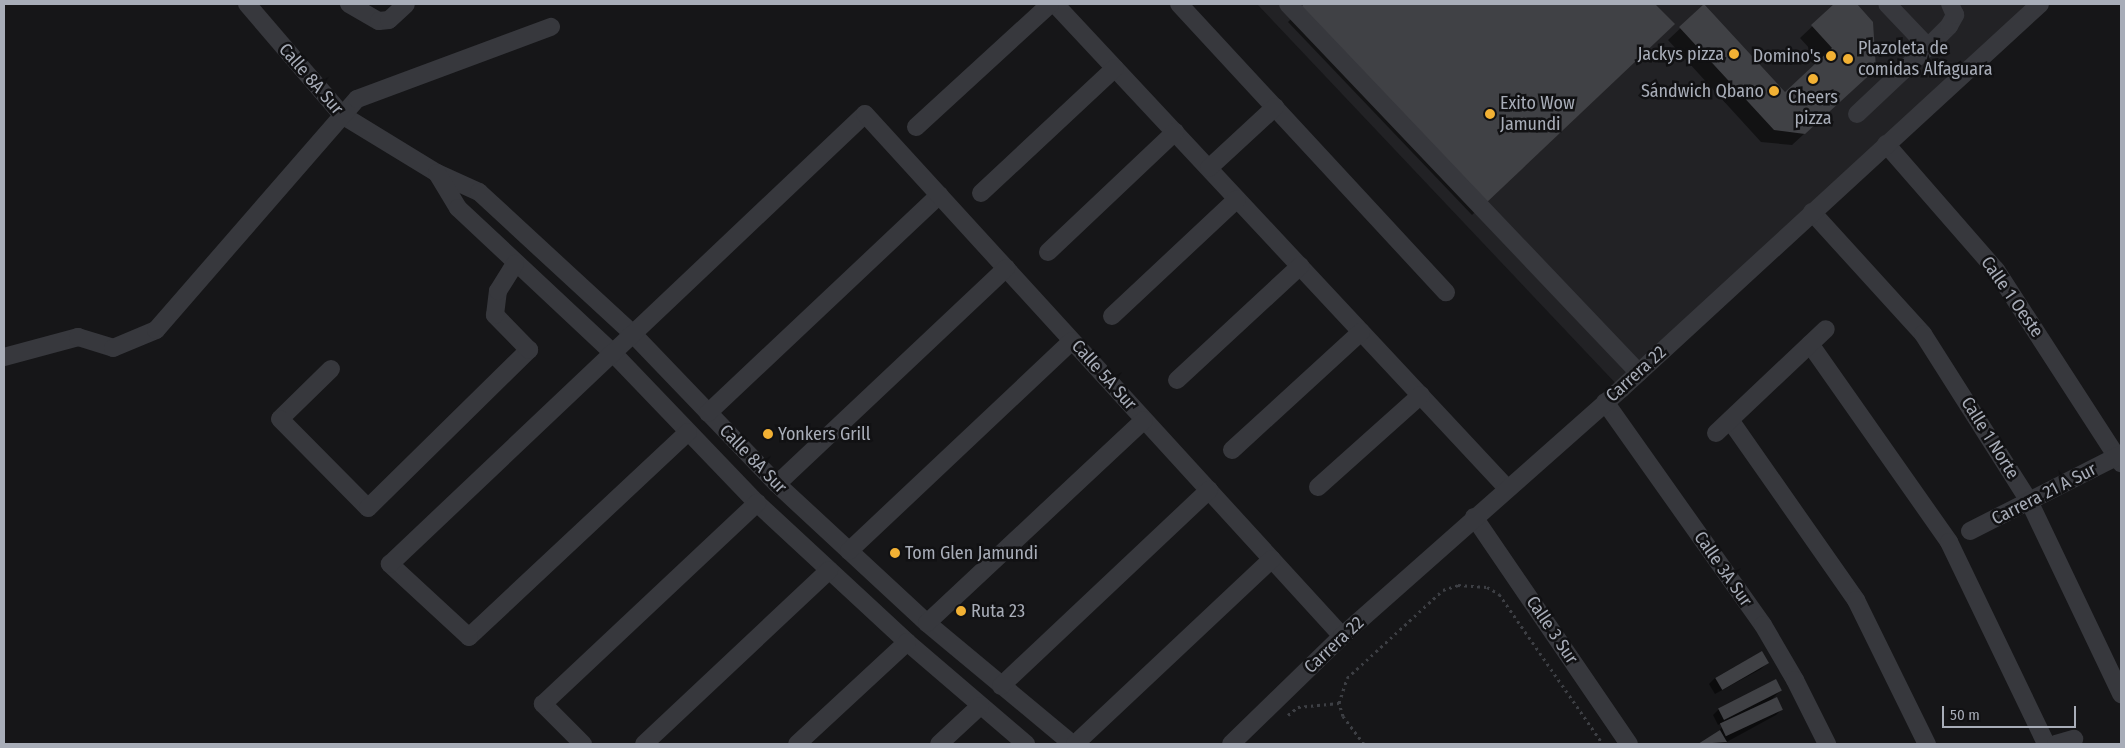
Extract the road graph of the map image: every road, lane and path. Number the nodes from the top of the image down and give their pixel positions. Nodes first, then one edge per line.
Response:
1 (247, 4) edge
2 (349, 4) edge
3 (406, 4) edge
4 (1050, 4) edge
5 (1055, 4) edge
6 (1179, 4) edge
7 (1288, 4) edge
8 (1886, 4) edge
9 (1950, 4) edge
10 (2040, 4) edge
11 (551, 27) dead end
12 (1928, 47) junction
13 (1115, 68) junction
14 (1275, 107) junction
15 (1857, 114) dead end
16 (342, 116) junction
17 (916, 127) dead end
18 (1175, 132) junction
19 (1886, 144) junction
20 (1209, 168) junction
21 (437, 174) junction
22 (981, 193) dead end
23 (939, 195) junction
24 (1237, 199) junction
25 (1812, 212) junction
26 (1048, 252) dead end
27 (515, 264) junction
28 (1300, 266) junction
29 (1006, 268) junction
30 (1446, 292) dead end
31 (1112, 316) dead end
32 (1826, 328) dead end
33 (1361, 332) junction
34 (633, 334) junction
35 (1072, 341) junction
36 (1810, 344) junction
37 (613, 353) junction
38 (4, 357) edge
39 (331, 369) dead end
40 (1638, 373) junction
41 (1177, 380) dead end
42 (1421, 395) junction
43 (1605, 402) junction
44 (708, 413) junction
45 (1144, 420) junction
46 (1730, 420) junction
47 (688, 432) junction
48 (1716, 433) dead end
49 (1232, 450) dead end
50 (2120, 460) edge
51 (777, 484) junction
52 (1318, 487) dead end
53 (1507, 488) junction
54 (1209, 490) junction
55 (2029, 501) junction
56 (757, 503) junction
57 (1474, 517) junction
58 (1970, 531) dead end
59 (849, 551) junction
60 (1272, 559) junction
61 (829, 570) junction
62 (927, 623) junction
63 (1342, 636) junction
64 (907, 642) junction
65 (1002, 686) junction
66 (2121, 694) edge
67 (1339, 703) junction
68 (980, 706) junction
69 (1283, 719) dead end
70 (2074, 738) dead end
71 (583, 744) edge
72 (644, 744) edge
73 (798, 744) edge
74 (940, 744) edge
75 (1026, 744) edge
76 (1074, 744) edge
77 (1231, 744) edge
78 (1364, 744) edge
79 (1603, 744) edge
80 (1629, 744) edge
81 (1827, 744) edge
82 (1927, 744) edge
83 (2046, 744) edge
84 (2056, 744) edge

1 - 16 street, Calle 8A Sur
2 - 3 street
4 - 17 street
5 - 13 street
6 - 14 street
7 - 40 street
8 - 12 street
9 - 12 street
10 - 19 street, Carrera 22
11 - 16 street
12 - 15 street
13 - 18 street
13 - 22 street
14 - 20 street
14 - 30 street
16 - 21 street, Calle 8A Sur
16 - 38 street
18 - 20 street
18 - 26 street
19 - 25 street, Carrera 22
19 - 50 street, Calle 1 Oeste
20 - 24 street
21 - 27 street, Calle 8A Sur
21 - 34 street, Calle 8A Sur
23 - 29 street, Calle 5A Sur
23 - 34 street, Calle 5A Sur
23 - 44 street
24 - 28 street
24 - 31 street
25 - 40 street, Carrera 22
25 - 55 street, Calle 1 Norte
27 - 37 street, Calle 8A Sur
27 - 39 street
28 - 33 street
28 - 41 street
29 - 35 street, Calle 5A Sur
29 - 51 street
32 - 36 street
33 - 42 street
33 - 49 street
34 - 37 street
34 - 44 street, Calle 8A Sur
35 - 45 street, Calle 5A Sur
35 - 59 street
36 - 46 street
36 - 83 street
37 - 47 street, Calle 8A Sur
37 - 47 street
40 - 43 street, Carrera 22
42 - 52 street
42 - 53 street
43 - 53 street, Carrera 22
43 - 81 street, Calle 3A Sur
44 - 51 street, Calle 8A Sur
45 - 54 street, Calle 5A Sur
45 - 62 street
46 - 48 street
46 - 82 street
47 - 56 street, Calle 8A Sur
50 - 55 street, Carrera 21 A Sur
51 - 59 street, Calle 8A Sur
53 - 57 street, Carrera 22
54 - 60 street, Calle 5A Sur
54 - 65 street
55 - 58 street, Carrera 21 A Sur
55 - 66 street, Calle 1 Norte
56 - 61 street, Calle 8A Sur
56 - 71 street
57 - 63 street, Carrera 22
57 - 80 street, Calle 3 Sur
59 - 62 street, Calle 8A Sur
60 - 63 street, Calle 5A Sur
60 - 76 street
61 - 64 street, Calle 8A Sur
61 - 72 street
62 - 65 street, Calle 8A Sur
63 - 77 street, Carrera 22
64 - 68 street, Calle 8A Sur
64 - 73 street
65 - 76 street, Calle 8A Sur
67 - 69 path
67 - 78 path
67 - 79 path
68 - 74 street
68 - 75 street, Calle 8A Sur
70 - 84 street

